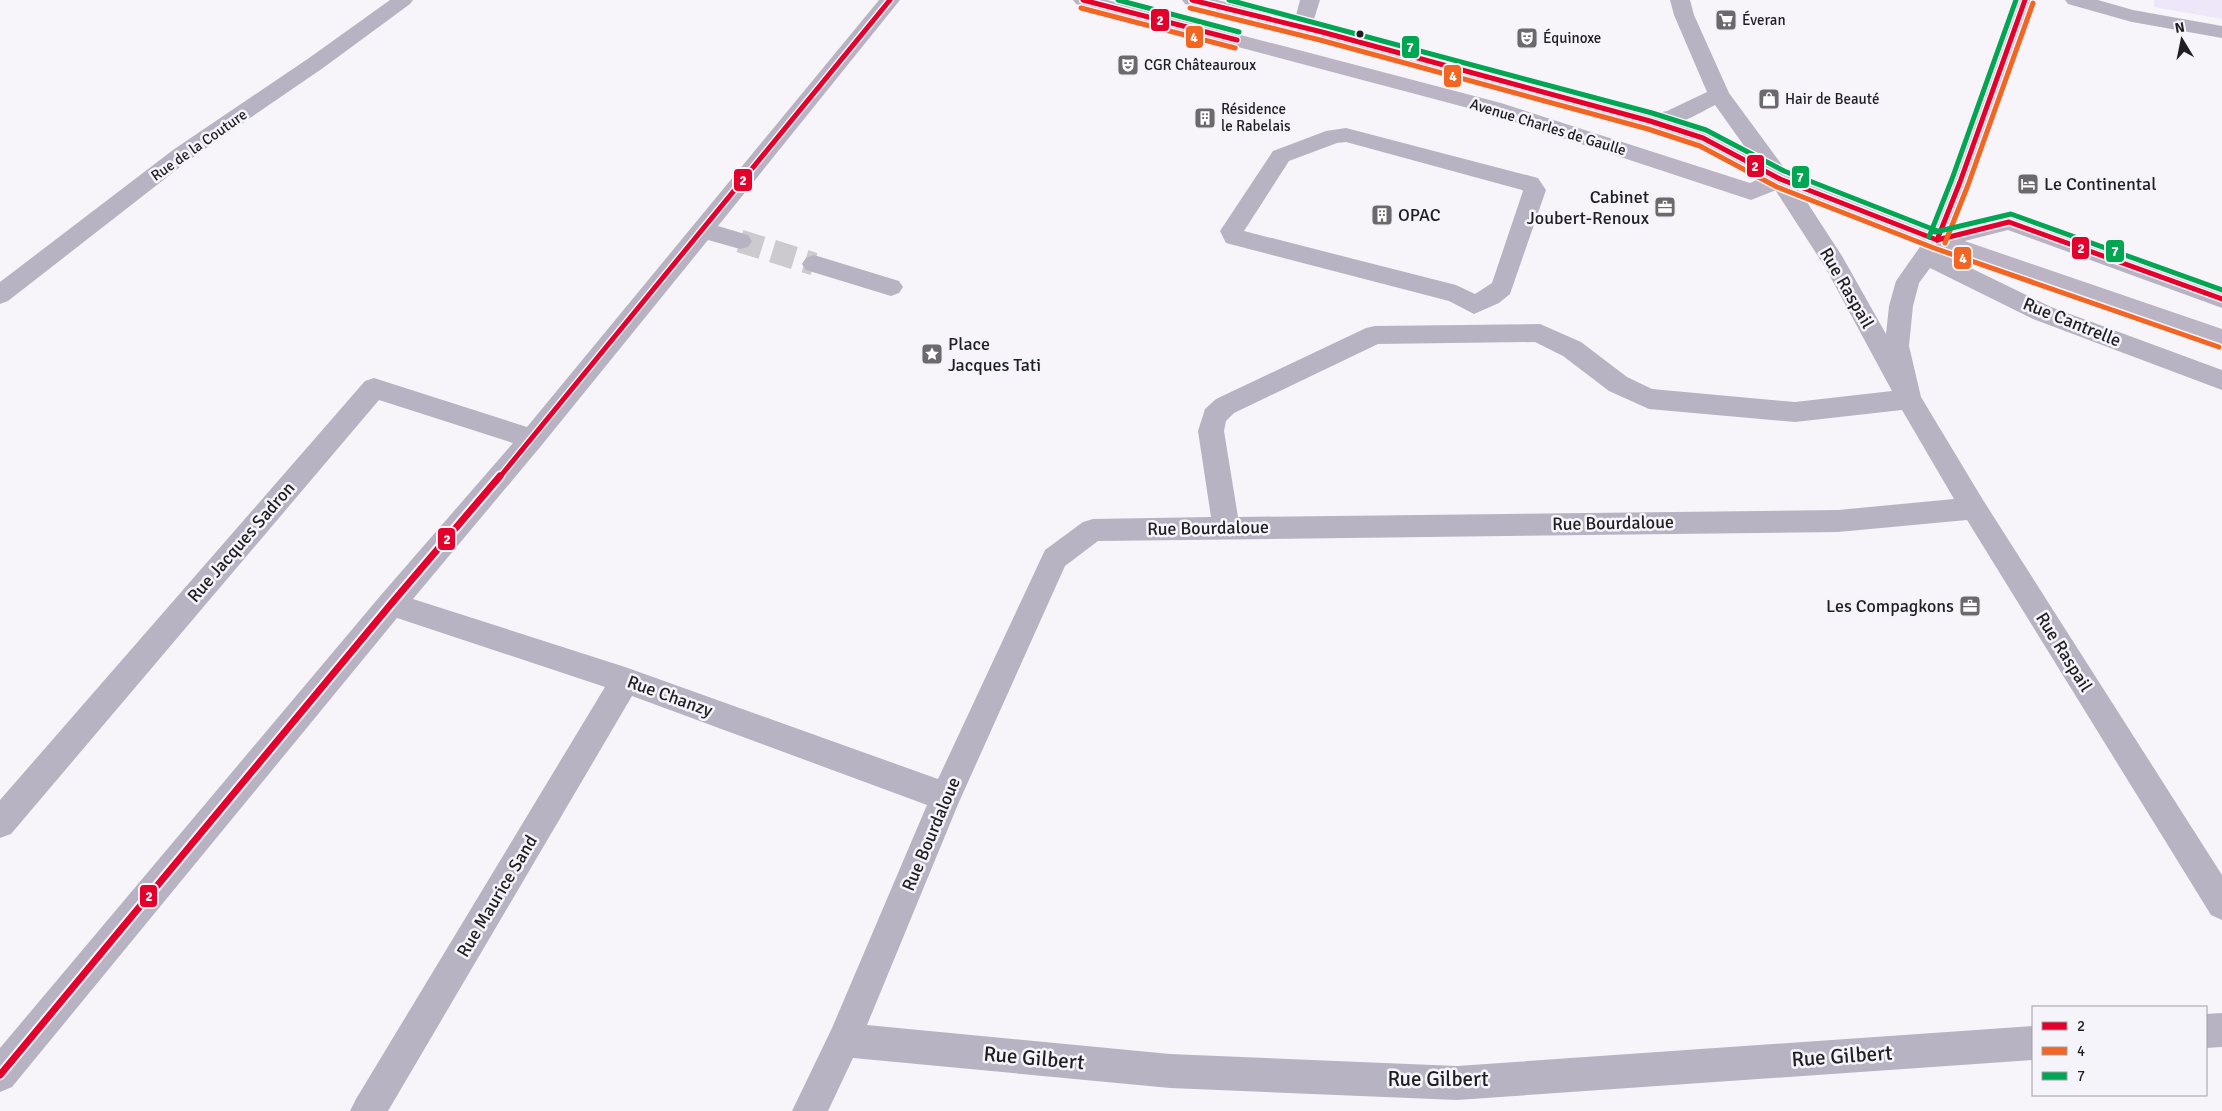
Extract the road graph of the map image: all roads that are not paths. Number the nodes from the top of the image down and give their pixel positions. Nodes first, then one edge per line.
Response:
1 (402, 0) edge
2 (890, 0) edge
3 (1083, 0) edge
4 (1192, 0) edge
5 (1310, 0) edge
6 (1680, 0) edge
7 (2025, 0) edge
8 (2075, 0) edge
9 (1303, 27) junction
10 (2222, 32) edge
11 (1719, 94) junction
12 (1650, 121) junction
13 (1780, 179) junction
14 (703, 230) junction
15 (740, 241) tunnel mouth
16 (1931, 248) junction
17 (814, 264) tunnel mouth
18 (891, 287) dead end
19 (0, 295) edge
20 (2222, 299) edge
21 (1474, 305) junction
22 (1496, 333) junction
23 (2222, 339) edge
24 (2222, 380) edge
25 (1909, 399) junction
26 (532, 439) junction
27 (1974, 508) junction
28 (1226, 528) junction
29 (391, 604) junction
30 (625, 680) junction
31 (946, 797) junction
32 (0, 823) edge
33 (2222, 904) edge
34 (2222, 1030) edge
35 (2207, 1031) edge
36 (844, 1040) junction
37 (2032, 1043) edge
38 (0, 1075) edge
39 (368, 1111) edge
40 (810, 1111) edge

1 - 19 street, Rue de la Couture
2 - 14 street
3 - 13 main road, Avenue Charles de Gaulle
4 - 9 main road, Avenue Charles de Gaulle
5 - 9 street
6 - 11 street, Rue Raspail
7 - 16 main road
8 - 10 street
9 - 12 main road, Avenue Charles de Gaulle
11 - 12 street
11 - 13 street, Rue Raspail
12 - 13 main road, Avenue Charles de Gaulle
13 - 16 main road, Avenue Charles de Gaulle
13 - 25 street, Rue Raspail
14 - 15 street
14 - 26 street
16 - 20 street
16 - 23 main road, Avenue Charles de Gaulle
16 - 24 street, Rue Cantrelle
16 - 25 street, Rue Raspail
17 - 18 street
21 - 21 street
21 - 22 street
22 - 25 street
22 - 28 street
25 - 27 street, Rue Raspail
26 - 29 street
26 - 32 street, Rue Jacques Sadron
27 - 28 street, Rue Bourdaloue
27 - 33 street, Rue Raspail
28 - 31 street, Rue Bourdaloue
29 - 30 street, Rue Chanzy
29 - 38 street
30 - 31 street, Rue Chanzy
30 - 39 street, Rue Maurice Sand
31 - 36 street, Rue Bourdaloue
34 - 35 street
36 - 37 street, Rue Gilbert
36 - 40 street, Rue Bourdaloue

